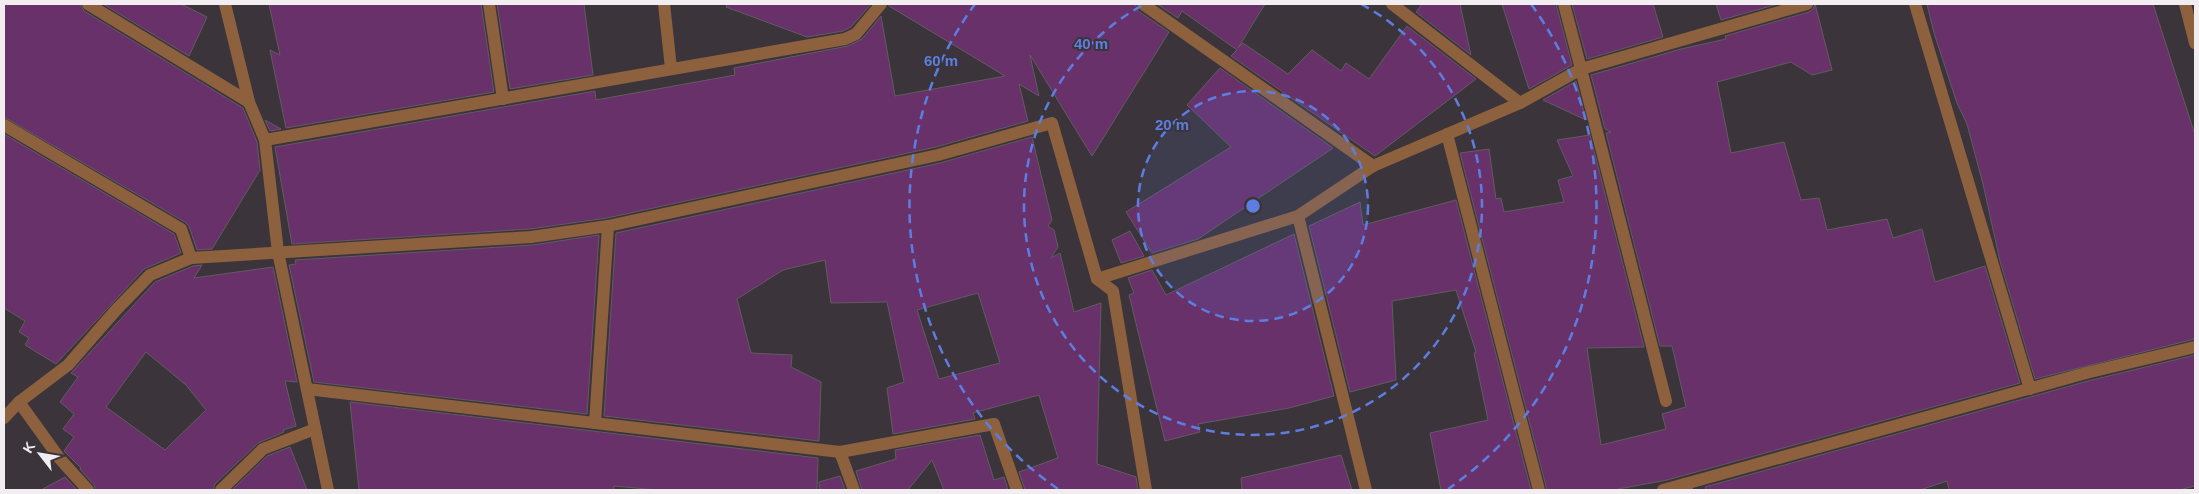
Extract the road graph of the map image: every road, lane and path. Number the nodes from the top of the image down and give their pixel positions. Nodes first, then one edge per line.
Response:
1 (88, 4) edge
2 (225, 4) edge
3 (489, 4) edge
4 (664, 4) edge
5 (880, 4) edge
6 (1143, 4) edge
7 (1392, 4) edge
8 (1564, 4) edge
9 (1807, 4) edge
10 (1915, 4) edge
11 (2185, 4) edge
12 (2195, 43) edge
13 (671, 68) junction
14 (1581, 69) junction
15 (503, 99) junction
16 (250, 102) junction
17 (1520, 103) junction
18 (4, 125) edge
19 (1447, 134) junction
20 (266, 140) junction
21 (1373, 166) junction
22 (1298, 216) junction
23 (608, 226) junction
24 (278, 252) junction
25 (191, 258) junction
26 (1097, 278) junction
27 (2195, 346) edge
28 (307, 389) junction
29 (2030, 389) junction
30 (1666, 401) dead end
31 (19, 402) junction
32 (4, 418) edge
33 (595, 423) junction
34 (316, 429) junction
35 (840, 452) junction
36 (1686, 487) edge
37 (88, 490) edge
38 (221, 490) edge
39 (328, 490) edge
40 (854, 490) edge
41 (1017, 490) edge
42 (1146, 490) edge
43 (1366, 490) edge
44 (1540, 490) edge
45 (1663, 490) edge

1 - 16 street
2 - 16 street
3 - 15 street
4 - 13 street
5 - 13 street
6 - 21 street
7 - 17 street
8 - 14 street
9 - 14 street
10 - 29 street
11 - 12 street
13 - 15 street
14 - 17 street
14 - 30 street
15 - 20 street
16 - 20 street
17 - 19 street
18 - 25 street
19 - 21 street
19 - 44 street
20 - 24 street
21 - 22 street
22 - 26 street
22 - 43 street
23 - 24 street
23 - 26 street
23 - 33 street
24 - 25 street
24 - 28 street
25 - 31 street
26 - 42 street
27 - 29 street
28 - 33 street
28 - 34 street
29 - 36 street
31 - 32 street
31 - 37 street
33 - 35 street
34 - 38 street
34 - 39 street
35 - 40 street
35 - 41 street
36 - 45 street

